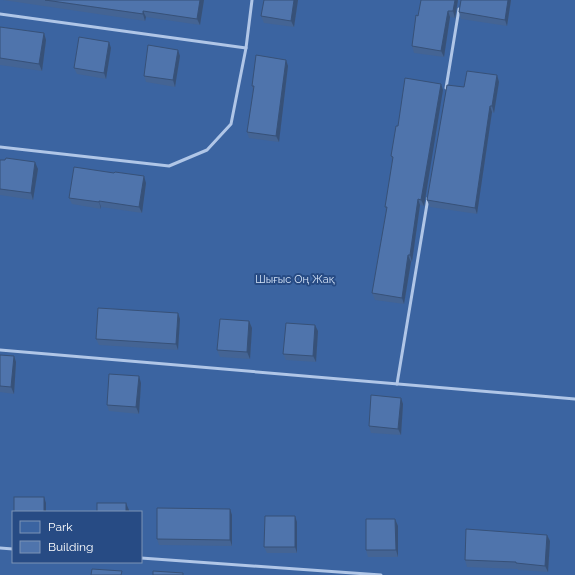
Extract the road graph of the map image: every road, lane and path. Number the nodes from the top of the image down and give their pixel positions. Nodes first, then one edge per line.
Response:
1 (252, 0) edge
2 (459, 8) edge
3 (0, 14) edge
4 (246, 48) junction
5 (445, 94) edge
6 (0, 147) edge
7 (428, 196) edge
8 (0, 350) edge
9 (397, 384) junction
10 (575, 399) edge
11 (0, 548) edge
12 (12, 549) edge
13 (142, 558) edge
14 (381, 575) edge

1 - 4 lane
2 - 5 lane
3 - 4 lane
4 - 6 lane
7 - 9 lane
8 - 9 lane
9 - 10 lane
11 - 12 lane
13 - 14 lane

